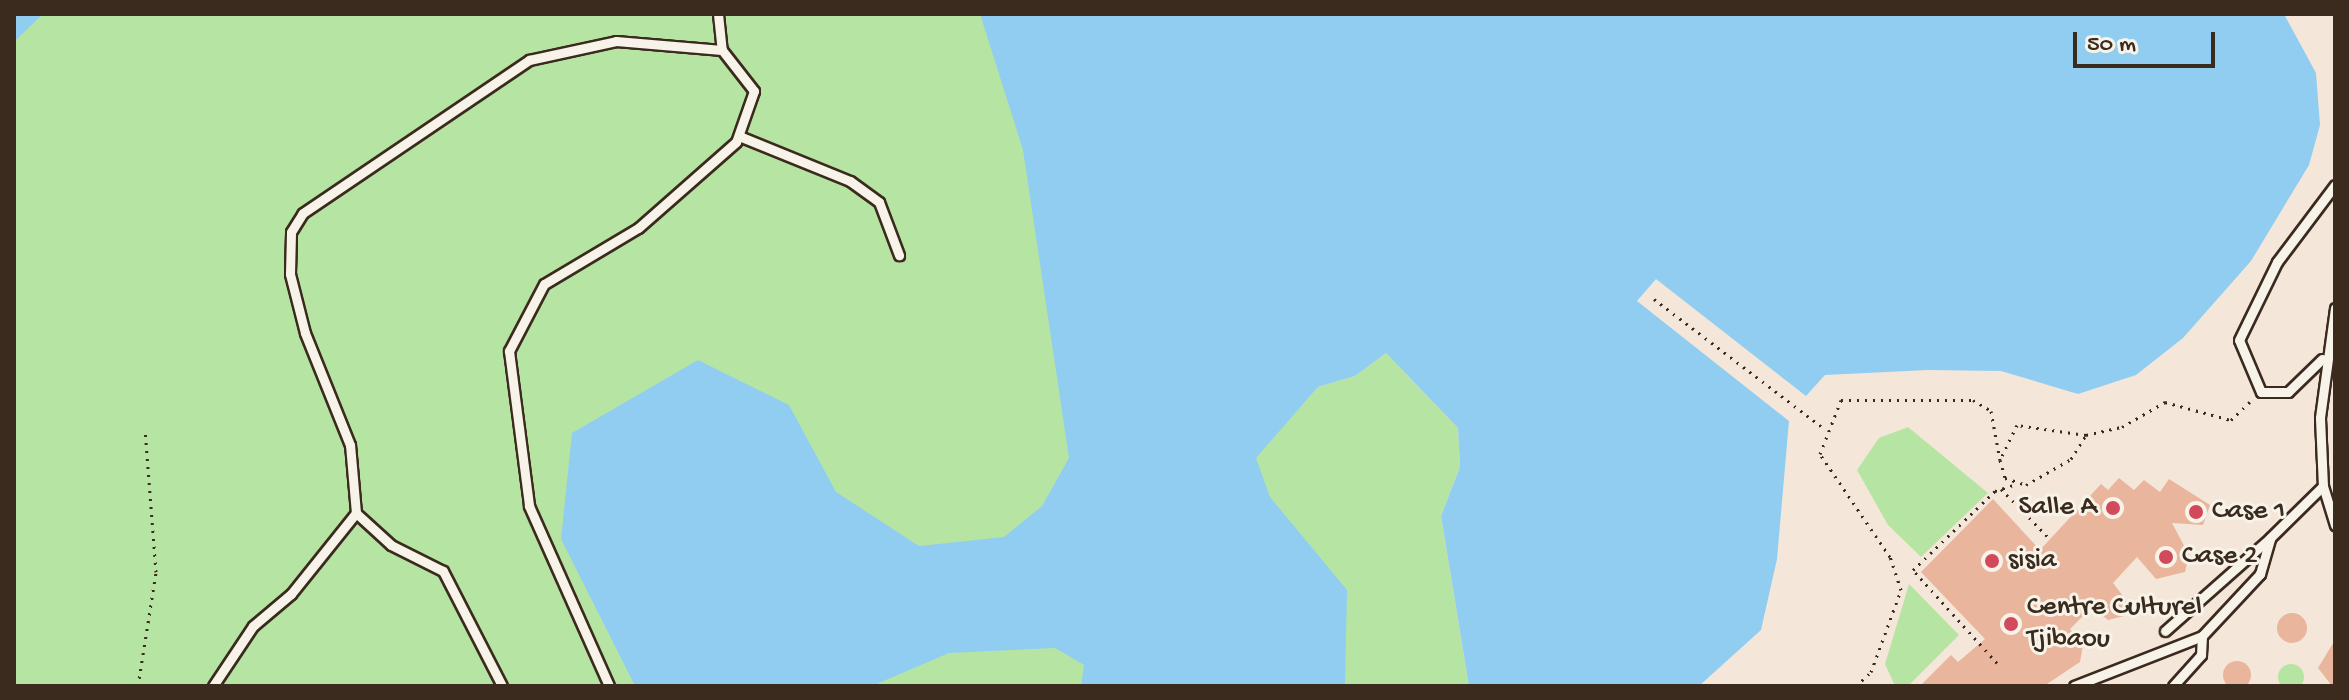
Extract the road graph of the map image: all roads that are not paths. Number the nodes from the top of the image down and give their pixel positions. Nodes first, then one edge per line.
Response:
1 (718, 14) edge
2 (722, 50) junction
3 (739, 136) junction
4 (2335, 185) edge
5 (899, 255) dead end
6 (2335, 308) edge
7 (2322, 359) junction
8 (2323, 486) junction
9 (356, 513) junction
10 (2335, 525) edge
11 (2270, 538) junction
12 (2165, 631) dead end
13 (2202, 636) junction
14 (213, 686) edge
15 (502, 686) edge
16 (609, 686) edge
17 (2074, 686) edge
18 (2173, 686) edge

1 - 2 lane
2 - 3 lane
2 - 9 lane
3 - 5 lane
3 - 16 lane
4 - 7 lane
6 - 7 lane
7 - 8 lane
8 - 10 lane
8 - 11 lane
9 - 14 lane
9 - 15 lane
11 - 12 lane
11 - 13 lane
13 - 17 lane
13 - 18 lane

